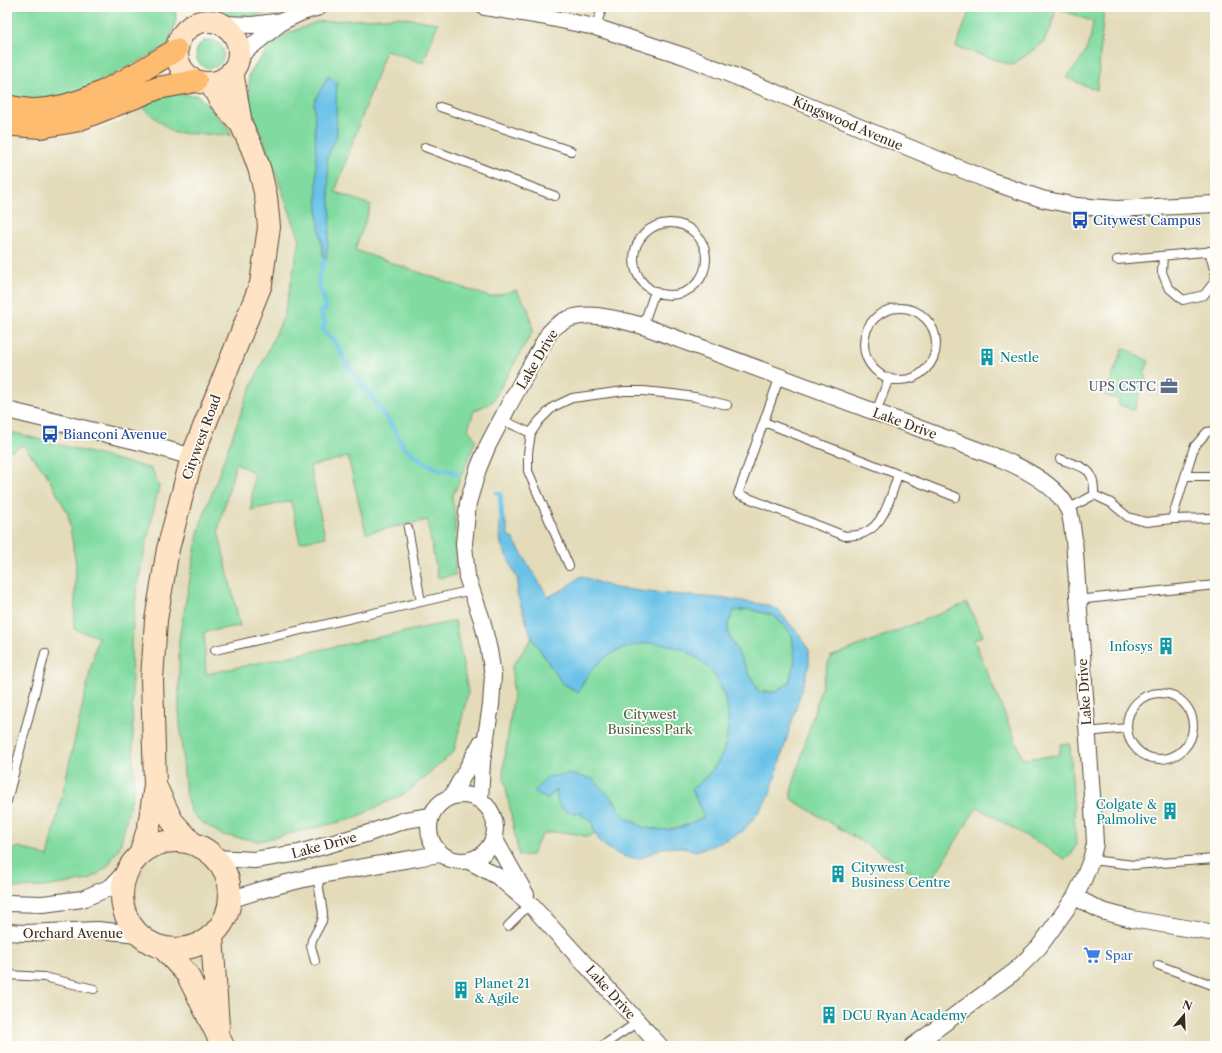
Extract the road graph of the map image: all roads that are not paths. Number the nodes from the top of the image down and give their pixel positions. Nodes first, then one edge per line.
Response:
1 (319, 7) edge
2 (485, 7) edge
3 (603, 7) edge
4 (191, 15) edge
5 (283, 21) junction
6 (222, 24) junction
7 (595, 27) junction
8 (176, 50) junction
9 (235, 64) junction
10 (203, 82) junction
11 (7, 106) edge
12 (440, 106) dead end
13 (7, 123) edge
14 (241, 124) junction
15 (425, 147) dead end
16 (571, 151) dead end
17 (555, 196) dead end
18 (1215, 204) edge
19 (1212, 251) edge
20 (1163, 256) junction
21 (1117, 260) dead end
22 (655, 292) junction
23 (643, 326) junction
24 (780, 376) junction
25 (889, 378) junction
26 (727, 405) dead end
27 (7, 410) edge
28 (876, 412) junction
29 (502, 420) junction
30 (764, 422) junction
31 (1215, 431) edge
32 (531, 433) junction
33 (192, 456) junction
34 (1060, 459) dead end
35 (898, 475) junction
36 (1186, 476) junction
37 (1215, 476) edge
38 (1094, 495) junction
39 (956, 497) dead end
40 (1068, 509) junction
41 (1215, 518) edge
42 (1172, 519) junction
43 (408, 528) dead end
44 (569, 566) dead end
45 (1215, 585) edge
46 (472, 590) junction
47 (1077, 600) junction
48 (420, 602) junction
49 (215, 650) dead end
50 (45, 653) dead end
51 (1127, 728) junction
52 (1087, 732) junction
53 (486, 733) junction
54 (155, 785) junction
55 (452, 796) junction
56 (480, 800) junction
57 (7, 801) edge
58 (431, 816) junction
59 (494, 838) junction
60 (193, 844) junction
61 (440, 854) junction
62 (216, 858) junction
63 (1215, 859) edge
64 (1091, 860) junction
65 (135, 861) junction
66 (468, 861) junction
67 (316, 875) junction
68 (1075, 897) junction
69 (230, 900) junction
70 (7, 903) edge
71 (530, 904) junction
72 (508, 926) dead end
73 (7, 932) edge
74 (1215, 933) edge
75 (139, 934) junction
76 (212, 936) junction
77 (162, 947) junction
78 (315, 961) dead end
79 (1158, 965) dead end
80 (7, 975) edge
81 (1215, 986) edge
82 (94, 989) dead end
83 (638, 1022) junction
84 (221, 1041) edge
85 (602, 1046) edge
86 (660, 1046) edge
87 (913, 1046) edge

1 - 5 street
2 - 7 street, Kingswood Avenue
3 - 7 lane
4 - 6 main road
4 - 8 main road
5 - 6 street
5 - 9 street
6 - 9 main road
7 - 18 street, Kingswood Avenue
8 - 10 main road
8 - 11 highway
9 - 10 main road
9 - 14 main road, Citywest Road
10 - 13 highway
10 - 14 main road, Citywest Road
12 - 16 lane
14 - 33 main road, Citywest Road
15 - 17 lane
19 - 20 lane
19 - 20 lane
20 - 21 lane
22 - 22 lane
22 - 23 lane
23 - 24 street, Lake Drive
23 - 29 street, Lake Drive
24 - 28 street, Lake Drive
24 - 30 lane
25 - 25 lane
25 - 28 lane
26 - 32 lane
27 - 33 street
28 - 40 street, Lake Drive
29 - 32 lane
29 - 46 street, Lake Drive
30 - 35 lane
30 - 35 lane
31 - 36 lane
32 - 44 lane
33 - 54 main road, Citywest Road
34 - 38 lane
35 - 39 lane
36 - 37 lane
36 - 42 lane
38 - 40 lane
38 - 42 lane
40 - 47 street, Lake Drive
41 - 42 lane
43 - 48 lane
45 - 47 lane
46 - 48 lane
46 - 53 street, Lake Drive
47 - 52 street, Lake Drive
48 - 49 lane
50 - 57 lane
51 - 51 lane
51 - 52 lane
52 - 64 street, Lake Drive
53 - 55 street, Lake Drive
53 - 56 street, Lake Drive
54 - 60 main road, Citywest Road
54 - 65 main road, Citywest Road
55 - 56 street
55 - 58 street
56 - 59 street
58 - 61 street
58 - 62 street, Lake Drive
59 - 66 street
59 - 71 street, Lake Drive
60 - 62 main road
60 - 65 main road
61 - 66 street
61 - 67 street, Lake Drive
62 - 69 main road
63 - 64 lane
64 - 68 street, Lake Drive
65 - 70 street
65 - 75 main road
66 - 71 street, Lake Drive
67 - 69 street, Lake Drive
67 - 78 lane
68 - 74 street
68 - 87 street, Lake Drive
69 - 76 main road
71 - 72 lane
71 - 83 street, Lake Drive
73 - 75 street, Orchard Avenue
75 - 77 main road
76 - 77 main road
76 - 84 main road
77 - 84 main road
79 - 81 lane
80 - 82 lane
83 - 85 lane
83 - 86 street, Lake Drive

